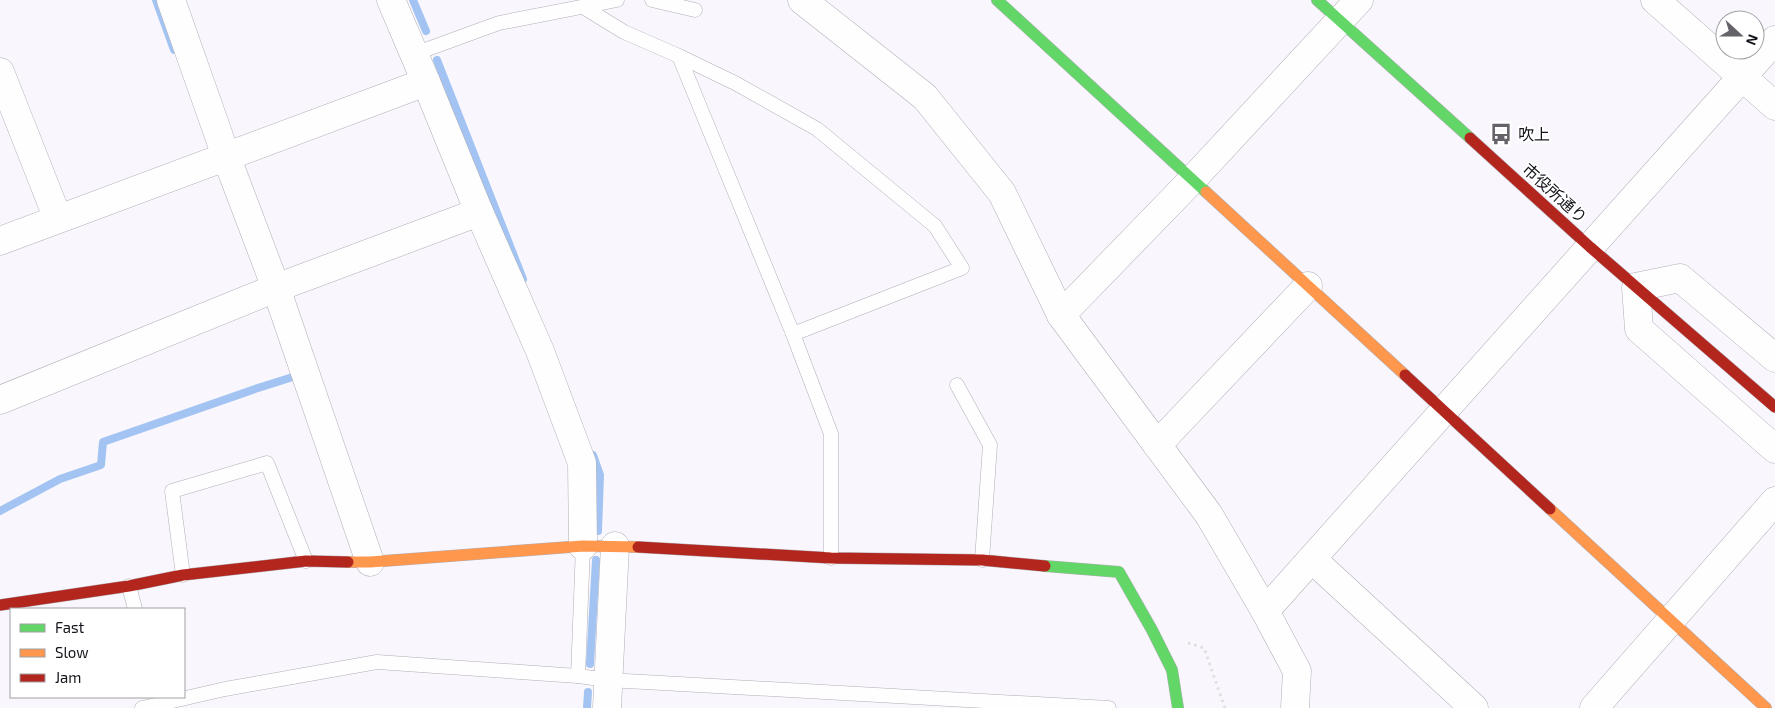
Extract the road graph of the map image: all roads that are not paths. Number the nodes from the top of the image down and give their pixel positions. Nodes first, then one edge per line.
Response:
1 (171, 0) edge
2 (391, 0) edge
3 (617, 0) edge
4 (652, 0) edge
5 (997, 0) edge
6 (1317, 0) edge
7 (1358, 0) edge
8 (1654, 0) edge
9 (818, 4) edge
10 (548, 6) edge
11 (585, 8) junction
12 (695, 10) dead end
13 (1340, 20) junction
14 (1775, 40) edge
15 (414, 54) junction
16 (679, 56) junction
17 (0, 72) edge
18 (1742, 77) junction
19 (426, 82) junction
20 (1775, 106) edge
21 (226, 156) junction
22 (1192, 180) junction
23 (479, 212) junction
24 (58, 219) junction
25 (0, 240) edge
26 (1590, 247) junction
27 (1308, 286) junction
28 (1636, 287) junction
29 (276, 288) junction
30 (1061, 315) junction
31 (793, 334) junction
32 (1775, 358) edge
33 (957, 385) dead end
34 (0, 400) edge
35 (1775, 407) edge
36 (1444, 411) junction
37 (1157, 445) junction
38 (1775, 449) edge
39 (1775, 501) edge
40 (583, 546) junction
41 (615, 546) junction
42 (831, 558) junction
43 (1312, 559) junction
44 (982, 560) junction
45 (306, 561) junction
46 (370, 562) junction
47 (182, 574) junction
48 (129, 586) junction
49 (0, 605) edge
50 (135, 608) edge
51 (1265, 611) junction
52 (1671, 620) junction
53 (578, 676) junction
54 (608, 680) junction
55 (185, 696) edge
56 (173, 698) edge
57 (156, 701) edge
58 (978, 704) edge
59 (142, 708) edge
60 (607, 708) edge
61 (1109, 708) edge
62 (1178, 708) edge
63 (1295, 708) edge
64 (1474, 708) edge
65 (1594, 708) edge
66 (1766, 708) edge

1 - 21 street
2 - 15 street
3 - 11 lane
4 - 12 lane
5 - 22 street
6 - 13 street, 市役所通り
7 - 13 street
8 - 18 street
9 - 30 street
10 - 11 lane
10 - 15 lane
11 - 16 lane
13 - 22 street
13 - 26 street, 市役所通り
14 - 18 street
15 - 19 street
16 - 31 lane
16 - 31 lane
17 - 24 street
18 - 20 street
18 - 26 street
19 - 21 street
19 - 23 street
21 - 24 street
21 - 29 street
22 - 27 street
22 - 30 street
23 - 29 street
23 - 40 street
24 - 25 street
26 - 28 street, 市役所通り
26 - 36 street
27 - 36 street
27 - 37 street
28 - 32 street
28 - 35 street, 市役所通り
28 - 38 street
29 - 34 street
29 - 46 street
30 - 37 street
31 - 42 lane
33 - 44 lane
36 - 43 street
36 - 52 street
37 - 51 street
39 - 52 street
40 - 41 street
40 - 46 street
40 - 53 lane
41 - 42 street
41 - 54 street
42 - 44 street
43 - 51 street
43 - 64 street
44 - 62 street
45 - 46 street
45 - 47 street
45 - 47 lane
47 - 48 street
48 - 49 street
48 - 50 lane
51 - 63 street
52 - 65 street
52 - 66 street
53 - 54 lane
53 - 55 lane
54 - 58 lane
54 - 60 street
56 - 57 lane
57 - 59 lane
58 - 61 lane

